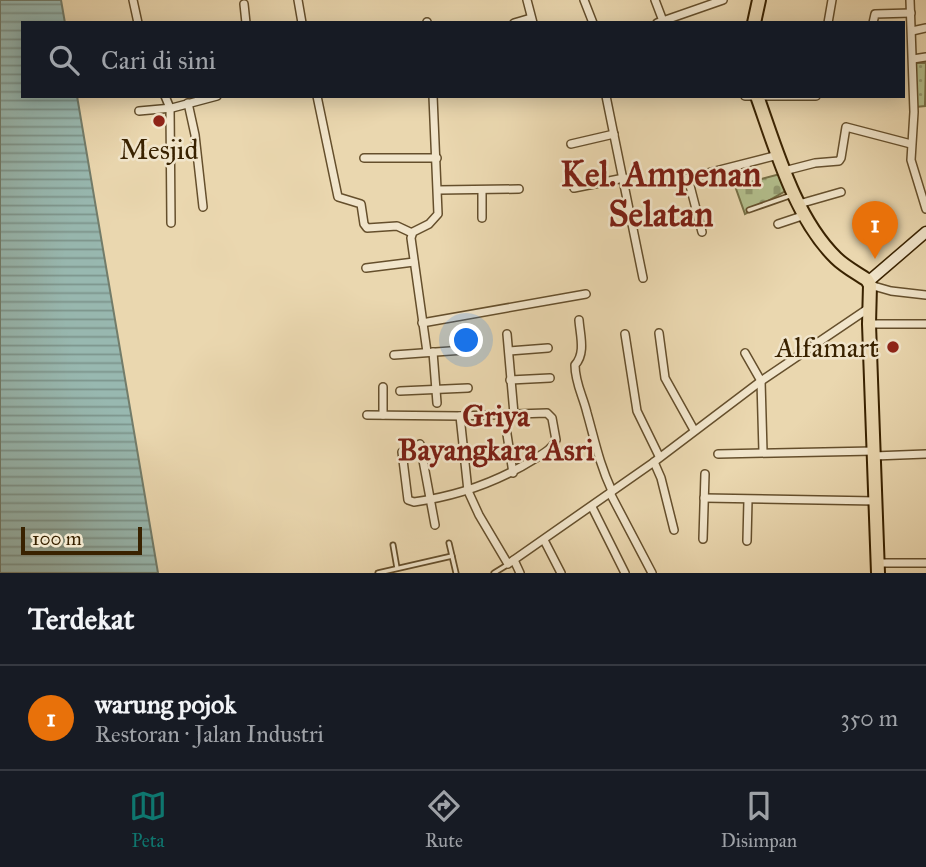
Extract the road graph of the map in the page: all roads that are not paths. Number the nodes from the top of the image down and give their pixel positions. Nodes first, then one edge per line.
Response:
1 (133, 0) edge
2 (298, 0) edge
3 (527, 0) edge
4 (584, 0) edge
5 (655, 0) edge
6 (723, 0) edge
7 (759, 0) edge
8 (832, 0) edge
9 (910, 0) edge
10 (244, 4) dead end
11 (911, 13) junction
12 (532, 20) edge
13 (138, 21) edge
14 (246, 21) edge
15 (302, 21) edge
16 (592, 21) edge
17 (660, 21) edge
18 (663, 21) edge
19 (754, 21) edge
20 (828, 21) edge
21 (873, 21) edge
22 (926, 29) edge
23 (912, 31) junction
24 (926, 57) edge
25 (913, 59) junction
26 (166, 98) edge
27 (209, 98) edge
28 (317, 98) edge
29 (433, 98) edge
30 (607, 98) edge
31 (758, 98) edge
32 (188, 103) junction
33 (170, 108) junction
34 (139, 111) dead end
35 (614, 134) junction
36 (571, 144) dead end
37 (911, 144) junction
38 (778, 155) junction
39 (365, 158) dead end
40 (437, 158) junction
41 (784, 171) junction
42 (624, 177) junction
43 (574, 188) dead end
44 (519, 189) dead end
45 (438, 190) junction
46 (482, 191) junction
47 (841, 192) dead end
48 (800, 204) junction
49 (203, 207) dead end
50 (926, 209) edge
51 (748, 210) dead end
52 (482, 218) dead end
53 (171, 223) dead end
54 (778, 224) dead end
55 (702, 232) dead end
56 (926, 232) edge
57 (412, 233) junction
58 (414, 262) junction
59 (366, 268) dead end
60 (643, 278) dead end
61 (870, 283) junction
62 (586, 294) dead end
63 (926, 295) edge
64 (870, 308) junction
65 (579, 320) dead end
66 (422, 323) junction
67 (869, 324) junction
68 (926, 324) edge
69 (659, 333) dead end
70 (507, 334) dead end
71 (625, 334) dead end
72 (548, 348) dead end
73 (464, 350) dead end
74 (509, 351) junction
75 (430, 352) junction
76 (745, 353) dead end
77 (394, 355) dead end
78 (550, 378) dead end
79 (510, 380) junction
80 (761, 381) junction
81 (383, 387) dead end
82 (468, 388) dead end
83 (436, 389) junction
84 (400, 391) dead end
85 (437, 403) dead end
86 (514, 414) junction
87 (367, 415) dead end
88 (383, 415) junction
89 (504, 415) junction
90 (460, 416) junction
91 (694, 430) junction
92 (420, 444) dead end
93 (402, 452) dead end
94 (763, 452) junction
95 (718, 454) dead end
96 (874, 454) junction
97 (926, 454) edge
98 (657, 459) junction
99 (513, 473) junction
100 (705, 474) dead end
101 (468, 491) junction
102 (611, 492) junction
103 (704, 498) junction
104 (431, 500) junction
105 (748, 500) junction
106 (876, 501) junction
107 (592, 507) junction
108 (435, 525) dead end
109 (674, 530) dead end
110 (703, 539) dead end
111 (544, 540) junction
112 (747, 541) dead end
113 (449, 544) dead end
114 (393, 545) dead end
115 (452, 556) junction
116 (511, 562) junction
117 (926, 563) edge
118 (397, 568) junction
119 (878, 568) edge
120 (378, 573) edge
121 (456, 573) edge
122 (494, 573) edge
123 (520, 573) edge
124 (561, 573) edge
125 (625, 573) edge
126 (652, 573) edge

1 - 13 street
2 - 15 street
3 - 12 street
4 - 16 street
5 - 17 street
6 - 18 street
7 - 19 highway
8 - 20 street
9 - 11 street
10 - 14 street
11 - 21 street
11 - 23 street
22 - 23 street
23 - 25 street
24 - 25 street
25 - 37 street
26 - 33 street
27 - 32 street
28 - 57 street
29 - 40 street
30 - 35 street
31 - 38 highway
32 - 33 street
32 - 49 street
33 - 34 street
33 - 53 street
35 - 36 street
35 - 42 street
37 - 41 street
37 - 50 street
38 - 41 highway
38 - 55 street
39 - 40 street
40 - 45 street
41 - 48 highway
42 - 43 street
42 - 60 street
44 - 46 street
45 - 46 street
45 - 57 street
46 - 52 street
47 - 48 street
48 - 51 lane
48 - 54 street
48 - 61 highway
56 - 61 street
57 - 58 street
58 - 59 street
58 - 66 street
61 - 63 street
61 - 64 highway
62 - 66 street
64 - 67 highway
64 - 80 street
65 - 102 street
66 - 75 street
67 - 68 street
67 - 96 highway
69 - 91 street
70 - 74 street
71 - 98 street
72 - 74 street
73 - 75 street
74 - 79 street
75 - 77 street
75 - 83 street
76 - 80 street
78 - 79 street
79 - 86 street
80 - 91 street
80 - 94 street
81 - 88 street
82 - 83 street
83 - 84 street
83 - 85 street
86 - 89 street
86 - 99 street
87 - 88 street
88 - 90 street
89 - 90 street
89 - 99 street
90 - 101 street
91 - 98 street
92 - 104 street
93 - 104 street
94 - 95 street
94 - 96 street
96 - 97 street
96 - 106 highway
98 - 102 street
98 - 109 street
99 - 101 street
100 - 103 street
101 - 104 street
101 - 116 street
102 - 107 street
102 - 126 street
103 - 105 street
103 - 110 street
104 - 108 street
105 - 106 street
105 - 112 street
106 - 119 highway
107 - 111 street
107 - 125 street
111 - 116 street
111 - 124 street
113 - 115 lane
114 - 118 lane
115 - 118 lane
115 - 121 lane
116 - 122 lane
116 - 123 street
117 - 119 street
118 - 120 lane

